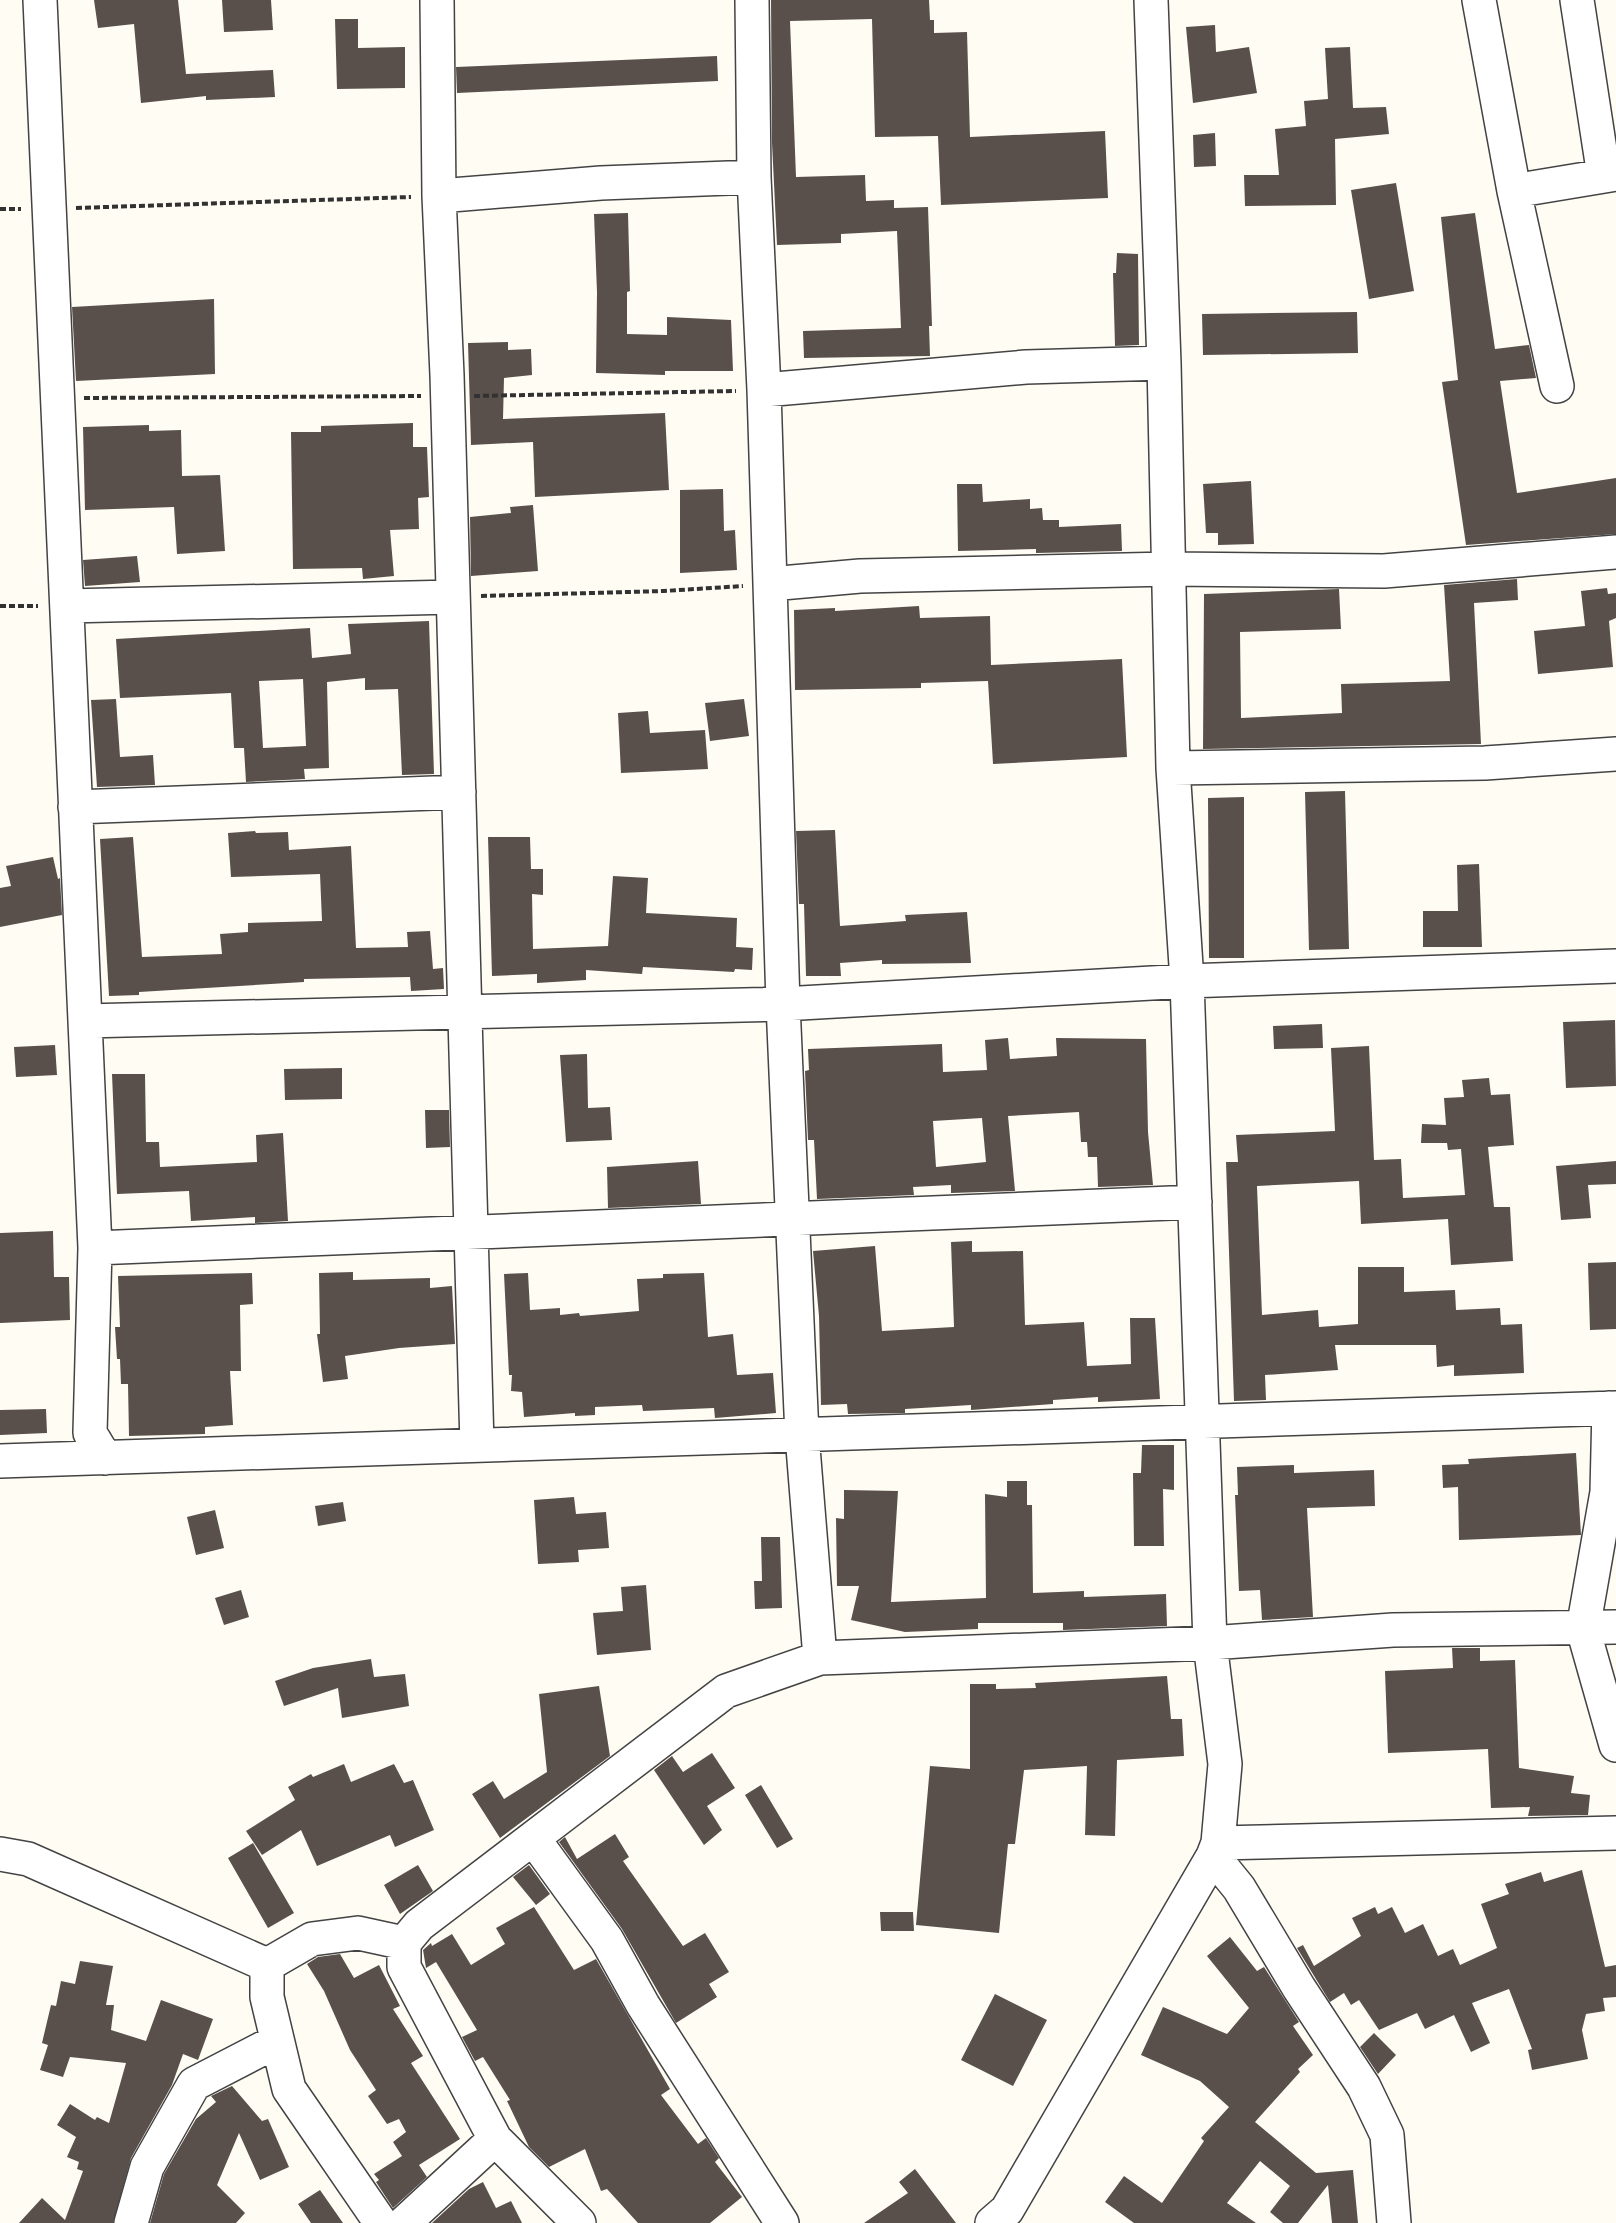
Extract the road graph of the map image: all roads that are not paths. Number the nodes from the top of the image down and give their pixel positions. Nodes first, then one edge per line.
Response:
1 (40, 0) edge
2 (437, 0) edge
3 (752, 0) edge
4 (1151, 0) edge
5 (1479, 0) edge
6 (1577, 0) edge
7 (1610, 175) edge
8 (754, 177) junction
9 (1515, 191) junction
10 (439, 196) junction
11 (1164, 363) junction
12 (1557, 386) dead end
13 (764, 390) junction
14 (1616, 552) edge
15 (1169, 569) junction
16 (770, 584) junction
17 (453, 597) junction
18 (67, 606) junction
19 (1616, 754) edge
20 (1173, 768) junction
21 (459, 792) junction
22 (75, 807) junction
23 (1616, 966) edge
24 (1187, 981) junction
25 (783, 1004) junction
26 (465, 1011) junction
27 (85, 1021) junction
28 (1195, 1202) junction
29 (793, 1219) junction
30 (471, 1232) junction
31 (95, 1248) junction
32 (1612, 1408) edge
33 (1204, 1421) junction
34 (802, 1435) junction
35 (477, 1445) junction
36 (105, 1458) junction
37 (0, 1461) edge
38 (1616, 1627) edge
39 (1583, 1629) junction
40 (1210, 1643) junction
41 (820, 1658) junction
42 (1616, 1745) edge
43 (1616, 1833) edge
44 (533, 1838) junction
45 (1216, 1850) junction
46 (0, 1854) edge
47 (404, 1943) junction
48 (267, 1965) junction
49 (277, 2042) junction
50 (495, 2139) junction
51 (131, 2223) edge
52 (381, 2223) edge
53 (404, 2223) edge
54 (579, 2223) edge
55 (782, 2223) edge
56 (992, 2223) edge
57 (1394, 2223) edge

1 - 18 street
2 - 10 street
3 - 8 street
4 - 11 street
5 - 9 street
6 - 7 street
7 - 9 street
8 - 10 street
8 - 13 street
9 - 12 street
10 - 17 street
11 - 13 street
11 - 15 street
13 - 16 street
14 - 15 street
15 - 16 street
15 - 20 street
16 - 25 street
17 - 18 street
17 - 21 street
18 - 22 street
19 - 20 street
20 - 24 street
21 - 22 street
21 - 26 street
22 - 27 street
23 - 24 street
24 - 25 street
24 - 28 street
25 - 26 street
25 - 29 street
26 - 27 street
26 - 30 street
27 - 31 street
28 - 29 street
28 - 33 street
29 - 30 street
29 - 34 street
30 - 31 street
30 - 35 street
31 - 36 street
32 - 33 street
32 - 39 street
33 - 34 street
33 - 40 street
34 - 35 street
34 - 41 street
35 - 36 street
36 - 37 street
38 - 39 street
39 - 40 street
39 - 42 street
40 - 41 street
40 - 45 street
41 - 44 street
43 - 45 street
44 - 47 street
44 - 55 street
45 - 56 street
45 - 57 street
46 - 48 street
47 - 48 street
47 - 50 street
48 - 49 street
49 - 51 street
49 - 52 street
50 - 53 street
50 - 54 street

